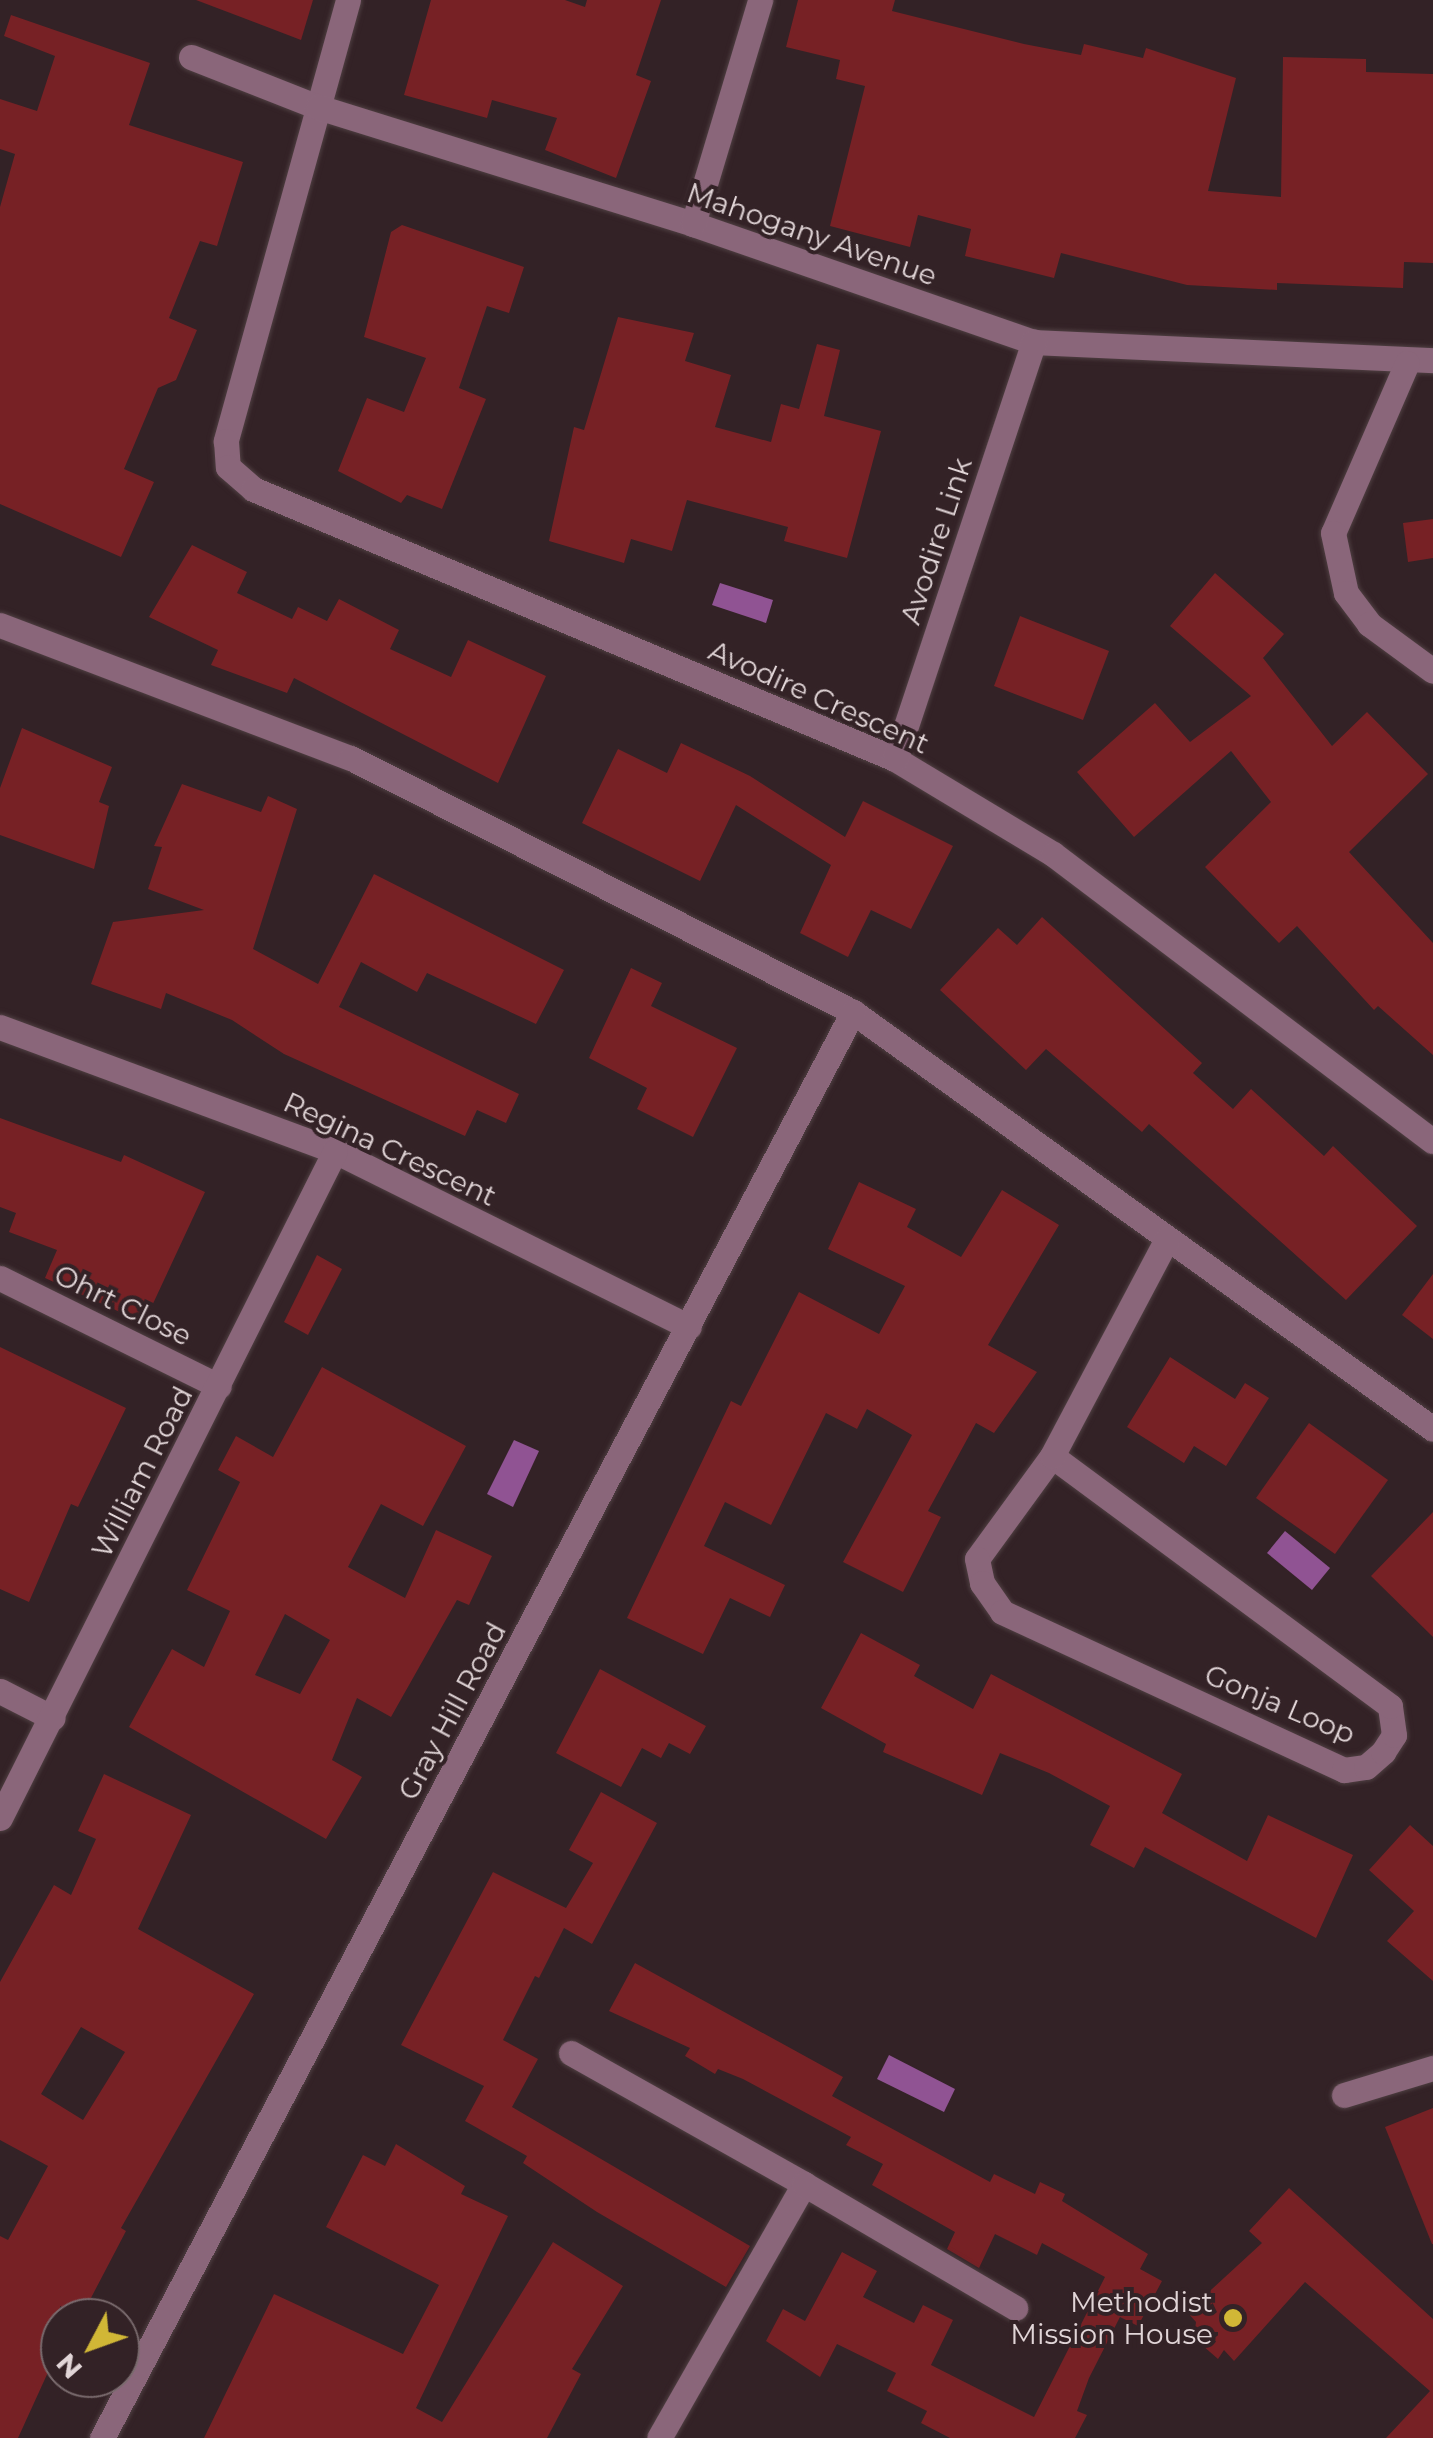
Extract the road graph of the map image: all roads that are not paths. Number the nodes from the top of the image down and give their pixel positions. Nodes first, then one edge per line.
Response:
1 (348, 0) edge
2 (760, 0) edge
3 (191, 56) dead end
4 (318, 107) junction
5 (693, 224) junction
6 (1034, 342) junction
7 (1420, 362) edge
8 (0, 625) edge
9 (1433, 671) edge
10 (895, 759) junction
11 (853, 1012) junction
12 (0, 1027) edge
13 (1433, 1141) edge
14 (336, 1151) junction
15 (1167, 1240) junction
16 (0, 1278) edge
17 (689, 1327) junction
18 (218, 1386) junction
19 (1433, 1429) edge
20 (1052, 1456) junction
21 (0, 1692) edge
22 (52, 1718) junction
23 (0, 1818) edge
24 (571, 2053) dead end
25 (1433, 2068) edge
26 (1344, 2095) dead end
27 (804, 2184) junction
28 (1015, 2308) dead end
29 (102, 2438) edge
30 (659, 2438) edge

1 - 4 street
2 - 5 street
3 - 4 street, Mahogany Avenue
4 - 5 street, Mahogany Avenue
4 - 10 street, Avodire Crescent
5 - 6 street, Mahogany Avenue
6 - 7 street, Mahogany Avenue
6 - 10 street, Avodire Link
7 - 9 street
8 - 11 street
10 - 13 street, Avodire Crescent
11 - 15 street
11 - 17 street, Gray Hill Road
12 - 14 street, Regina Crescent
14 - 17 street, Regina Crescent
14 - 18 street, William Road
15 - 19 street
15 - 20 street, Gonja Loop
16 - 18 street, Ohrt Close
17 - 29 street, Gray Hill Road
18 - 22 street, William Road
20 - 20 street, Gonja Loop
21 - 22 street
22 - 23 street, William Road
24 - 27 street
25 - 26 street
27 - 28 street
27 - 30 street

